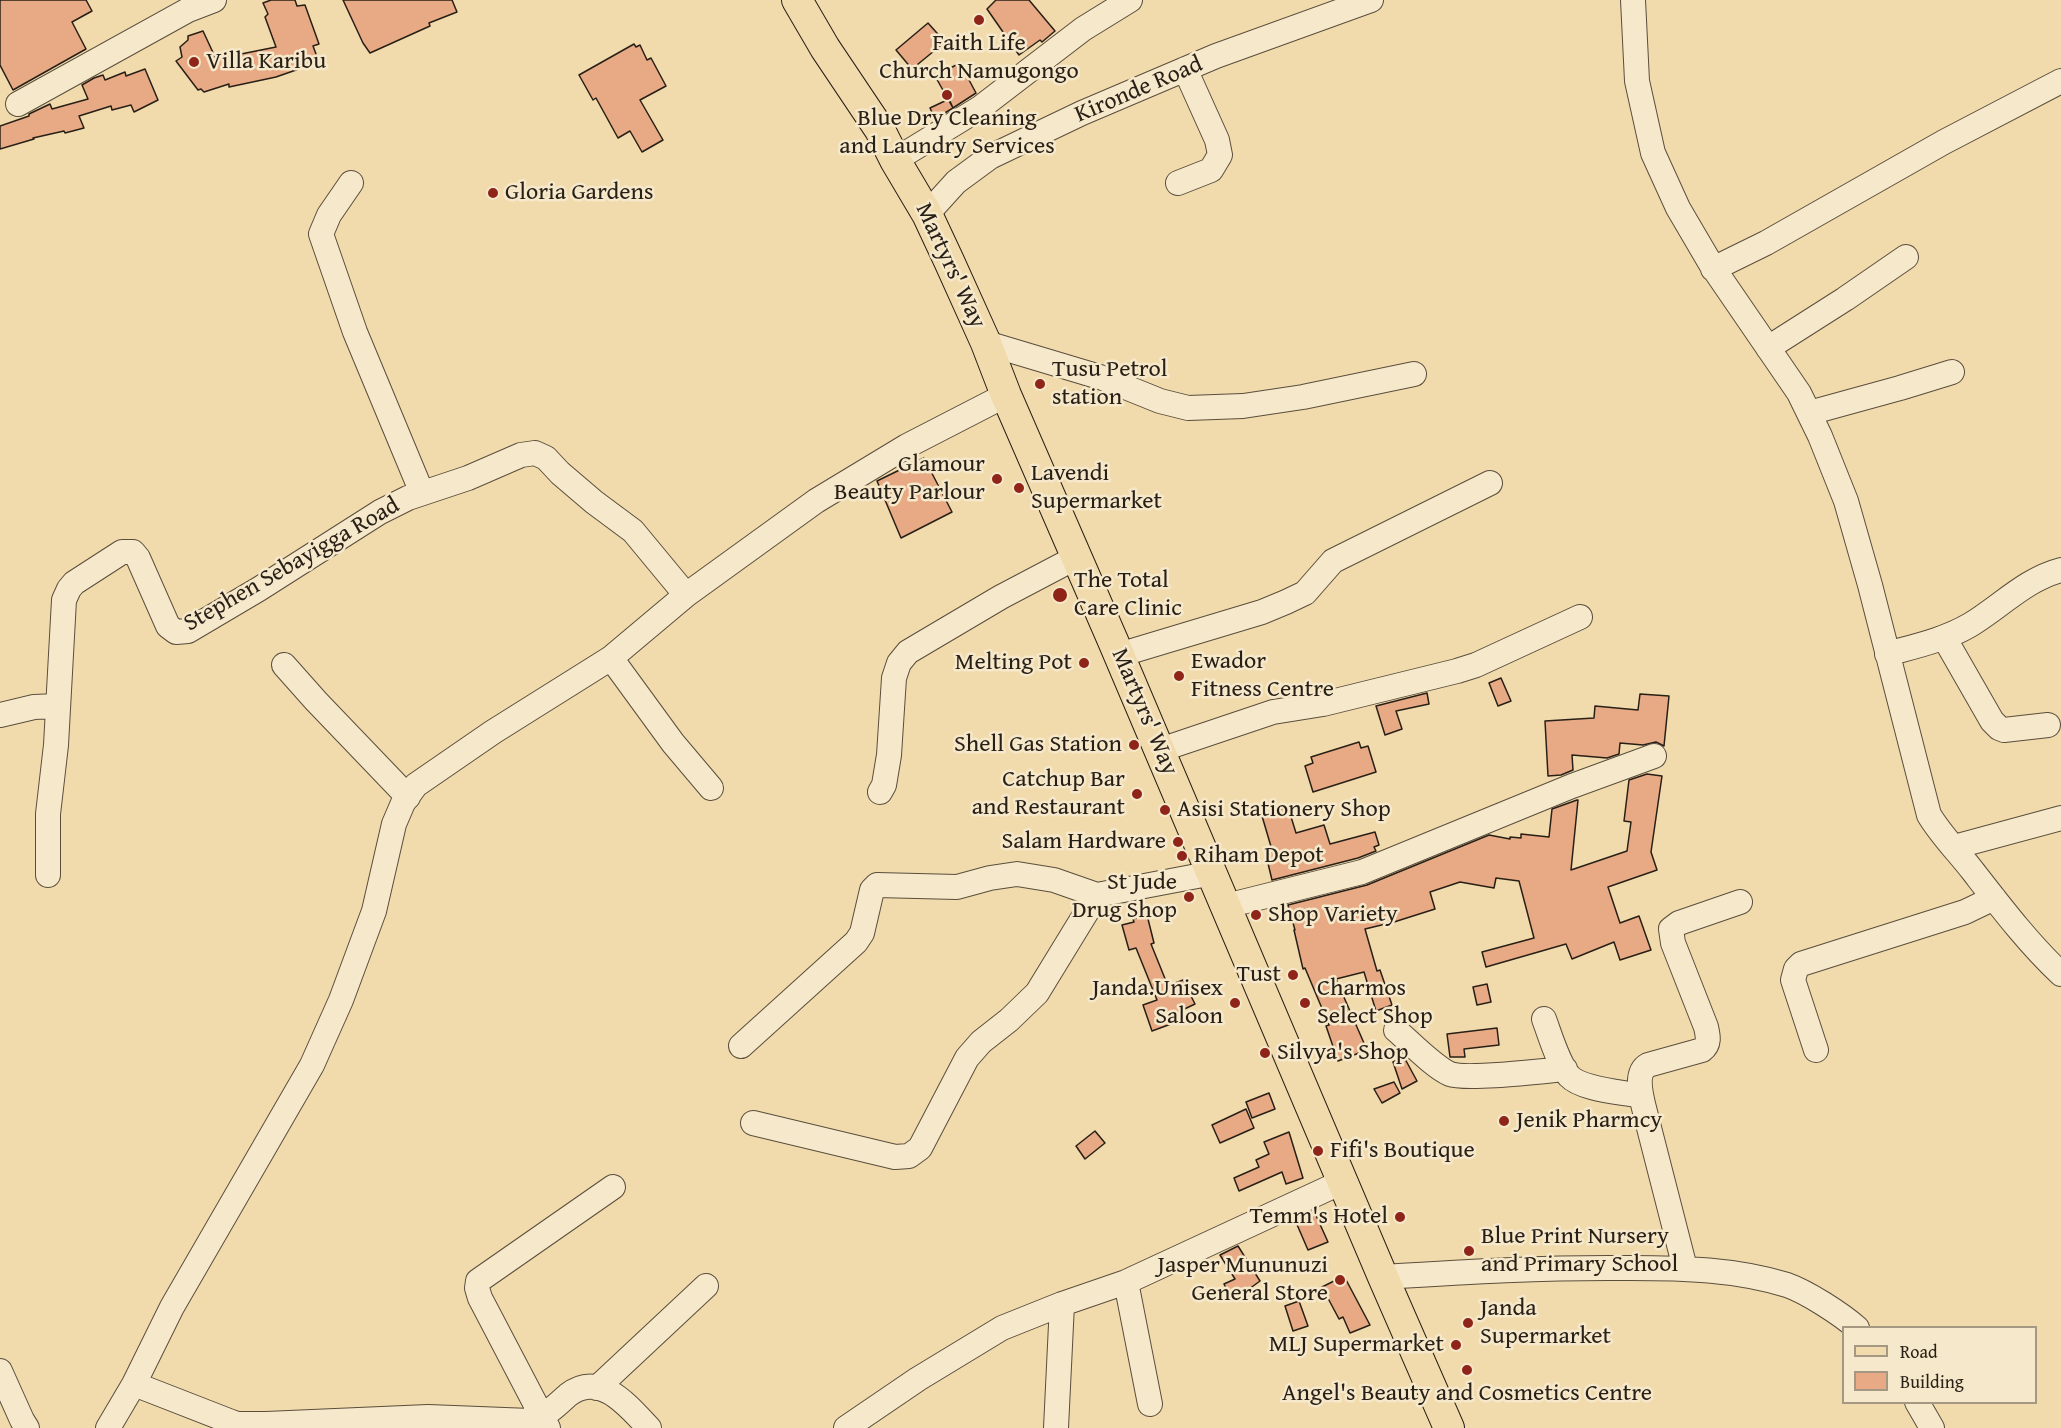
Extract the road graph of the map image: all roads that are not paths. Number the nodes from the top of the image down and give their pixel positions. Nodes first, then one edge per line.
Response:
1 (214, 0) edge
2 (797, 0) edge
3 (1130, 0) edge
4 (1371, 0) edge
5 (1633, 0) edge
6 (1185, 69) junction
7 (2061, 81) edge
8 (18, 104) dead end
9 (895, 160) junction
10 (351, 183) dead end
11 (1178, 183) dead end
12 (927, 214) junction
13 (1906, 257) dead end
14 (1713, 269) junction
15 (986, 343) junction
16 (1768, 348) junction
17 (1952, 372) dead end
18 (1414, 374) dead end
19 (1006, 395) junction
20 (1809, 412) junction
21 (1490, 483) dead end
22 (422, 493) junction
23 (1077, 557) junction
24 (2061, 570) edge
25 (686, 595) junction
26 (1580, 617) dead end
27 (1945, 639) junction
28 (1887, 654) junction
29 (1119, 655) junction
30 (611, 658) junction
31 (284, 665) dead end
32 (57, 706) junction
33 (0, 715) edge
34 (2049, 725) dead end
35 (1160, 750) junction
36 (1654, 756) dead end
37 (711, 788) dead end
38 (880, 792) dead end
39 (408, 797) junction
40 (2061, 818) edge
41 (1954, 848) junction
42 (1212, 873) junction
43 (48, 875) dead end
44 (1097, 895) junction
45 (1994, 897) junction
46 (1740, 902) dead end
47 (1226, 906) junction
48 (2061, 974) edge
49 (1544, 1019) dead end
50 (1396, 1030) dead end
51 (741, 1046) dead end
52 (1816, 1050) dead end
53 (1565, 1069) junction
54 (1641, 1096) junction
55 (753, 1124) dead end
56 (1342, 1182) junction
57 (613, 1187) dead end
58 (1685, 1268) junction
59 (1383, 1276) junction
60 (1126, 1282) junction
61 (706, 1286) dead end
62 (1062, 1304) junction
63 (1854, 1326) edge
64 (0, 1371) edge
65 (134, 1384) junction
66 (597, 1388) junction
67 (1150, 1404) dead end
68 (1918, 1404) edge
69 (545, 1423) edge
70 (229, 1425) edge
71 (339, 1425) edge
72 (27, 1428) edge
73 (108, 1428) edge
74 (649, 1428) edge
75 (846, 1428) edge
76 (1056, 1428) edge
77 (1449, 1428) edge
78 (1932, 1428) edge

1 - 8 street
2 - 9 main road, Martyrs' Way
3 - 9 street
4 - 6 street, Kironde Road
5 - 14 street
6 - 11 street
6 - 12 street, Kironde Road
7 - 14 street
9 - 12 main road, Martyrs' Way
10 - 22 street
12 - 15 main road, Martyrs' Way
13 - 16 street
14 - 16 street
15 - 18 street
15 - 19 main road, Martyrs' Way
16 - 20 street
17 - 20 street
19 - 23 main road, Martyrs' Way
19 - 25 street
20 - 28 street
21 - 29 street
22 - 25 street, Stephen Sebayigga Road
22 - 32 street, Stephen Sebayigga Road
23 - 29 main road, Martyrs' Way
23 - 38 street
24 - 27 street
25 - 30 street
26 - 35 street
27 - 28 street
27 - 34 street
28 - 41 street
29 - 35 main road, Martyrs' Way
30 - 37 street
30 - 39 street
31 - 39 street
32 - 33 street
32 - 43 street
35 - 42 main road, Martyrs' Way
36 - 47 street
39 - 65 street
40 - 41 street
41 - 45 street
42 - 44 street
42 - 47 main road, Martyrs' Way
44 - 51 street
44 - 55 street
45 - 48 street
45 - 52 street
46 - 54 street
47 - 56 main road, Martyrs' Way
49 - 53 street
50 - 53 street
53 - 54 street
54 - 58 street
56 - 59 main road, Martyrs' Way
56 - 60 street
57 - 69 street
58 - 59 street
58 - 63 street
59 - 77 main road, Martyrs' Way
60 - 62 street
60 - 67 street
61 - 66 street
62 - 75 street
62 - 76 street
64 - 72 street
65 - 70 street
65 - 73 street
66 - 69 street
66 - 74 street
68 - 78 street
69 - 71 street
70 - 71 street

